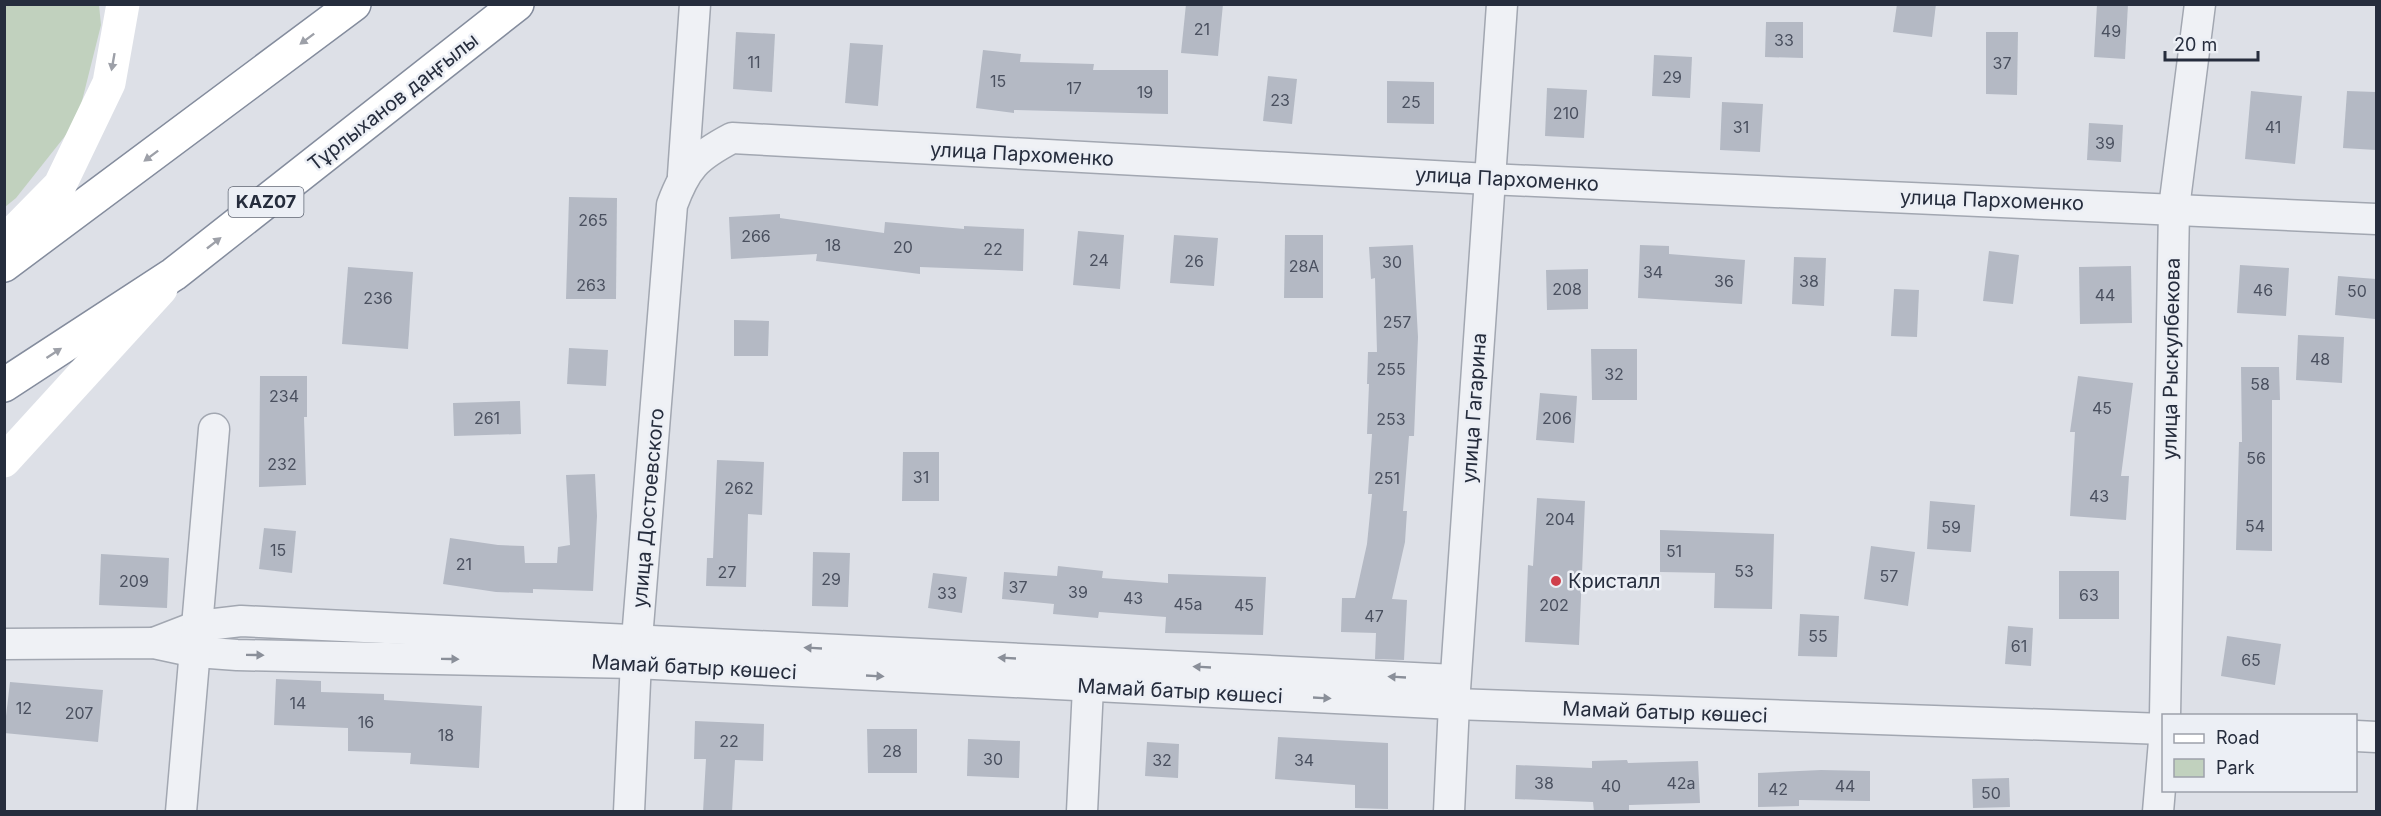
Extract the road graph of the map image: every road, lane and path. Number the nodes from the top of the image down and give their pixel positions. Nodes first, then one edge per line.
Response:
1 (123, 4) edge
2 (354, 4) edge
3 (517, 4) edge
4 (695, 4) edge
5 (1502, 4) edge
6 (2200, 4) edge
7 (683, 175) junction
8 (1489, 178) junction
9 (672, 205) joint
10 (2174, 208) junction
11 (2376, 219) edge
12 (4, 242) edge
13 (4, 265) edge
14 (174, 274) junction
15 (4, 385) edge
16 (214, 429) dead end
17 (4, 461) edge
18 (197, 639) junction
19 (4, 644) edge
20 (636, 651) junction
21 (1088, 687) junction
22 (1455, 692) junction
23 (2165, 714) edge
24 (2162, 729) edge
25 (2357, 736) edge
26 (2376, 737) edge
27 (2162, 755) edge
28 (181, 812) edge
29 (629, 812) edge
30 (1082, 812) edge
31 (1449, 812) edge
32 (2158, 812) edge

1 -> 12 main road
2 -> 13 main road
14 -> 3 main road, Тұрлыханов даңғылы / KAZ07
4 - 7 street
5 - 8 street, улица Гагарина
6 - 10 street, улица Рыскулбекова
7 - 8 street, улица Пархоменко
7 - 9 street, улица Пархоменко
8 - 10 street, улица Пархоменко
8 - 22 street, улица Гагарина
9 - 20 street, улица Достоевского
10 - 11 street, улица Пархоменко
10 - 23 street, улица Рыскулбекова
15 -> 14 main road, Тұрлыханов даңғылы / KAZ07
14 - 17 main road
16 - 18 street
18 - 19 street, Мамай батыр көшесі
18 - 20 street, Мамай батыр көшесі
18 - 28 street
20 -> 21 street, Мамай батыр көшесі
22 -> 20 street, Мамай батыр көшесі
20 - 29 street, улица Достоевского
21 -> 22 street, Мамай батыр көшесі
21 - 30 street
22 - 24 street, Мамай батыр көшесі
22 - 31 street, улица Гагарина
25 - 26 street
27 - 32 street

